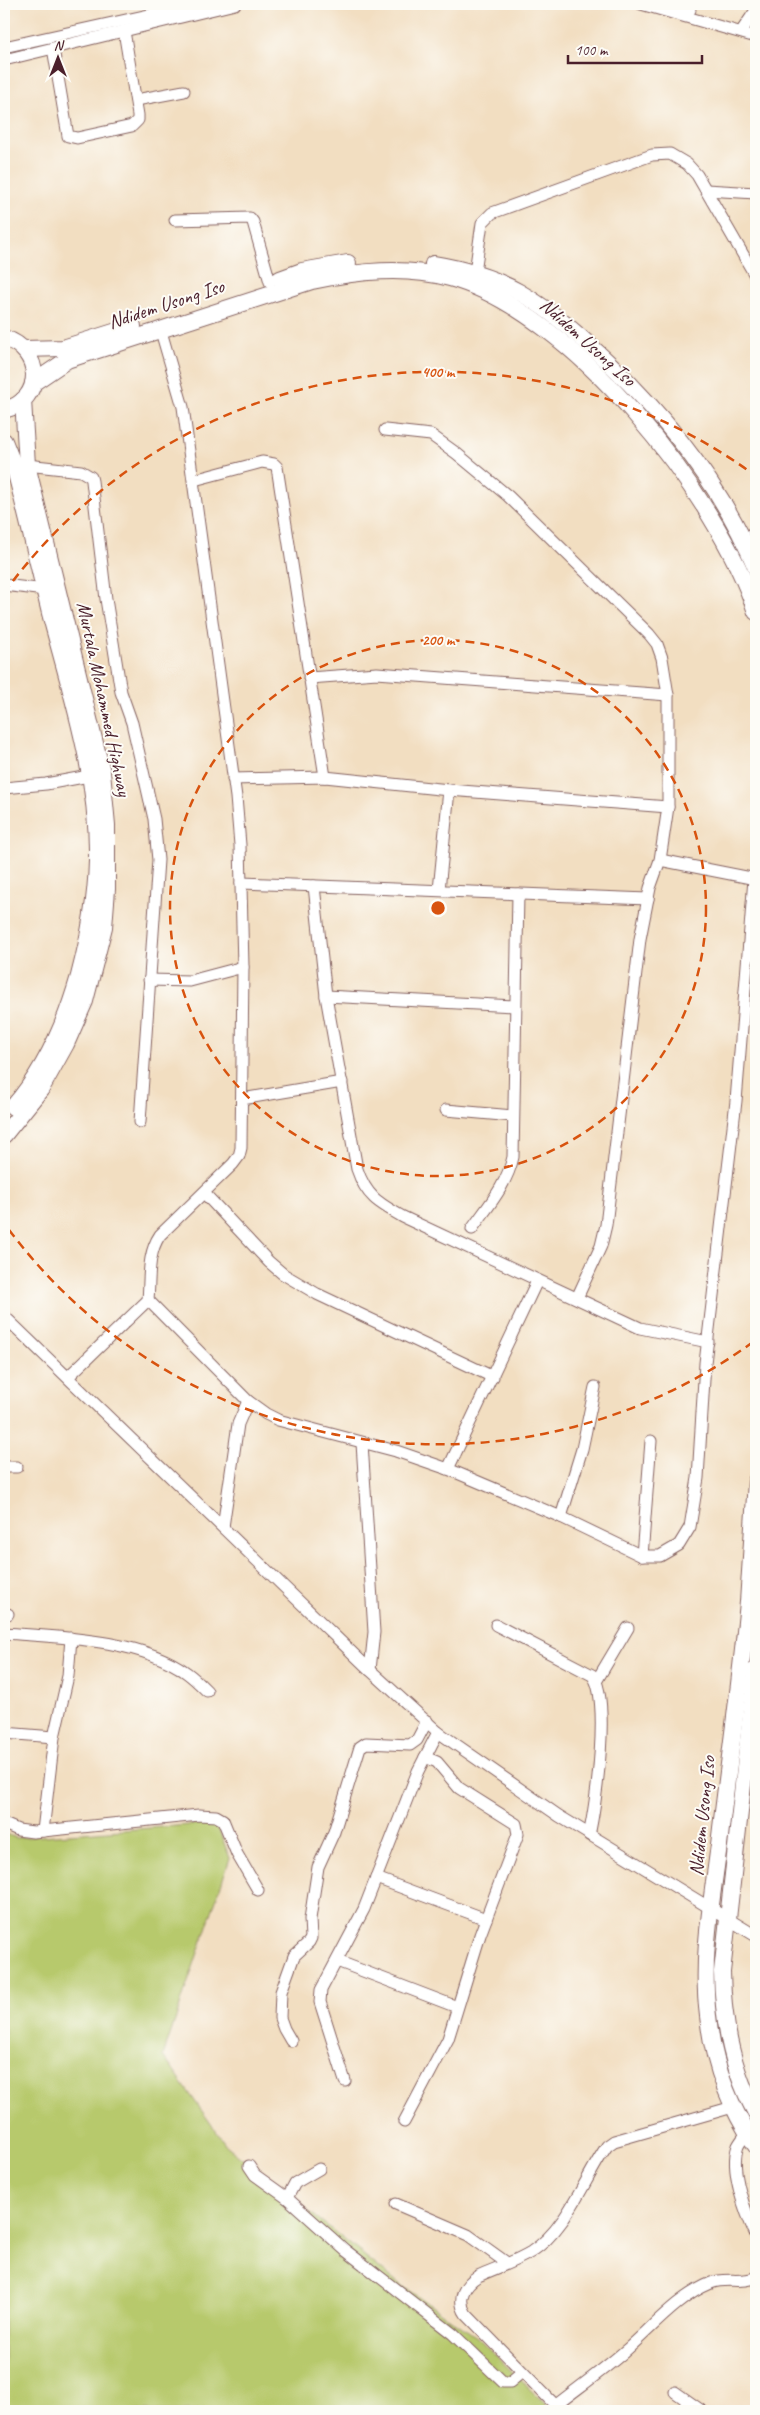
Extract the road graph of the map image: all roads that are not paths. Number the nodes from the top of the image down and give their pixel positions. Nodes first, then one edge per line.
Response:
1 (198, 4) edge
2 (235, 4) edge
3 (641, 4) edge
4 (670, 4) edge
5 (756, 10) edge
6 (748, 29) edge
7 (124, 31) junction
8 (756, 37) edge
9 (4, 47) edge
10 (53, 48) junction
11 (4, 60) edge
12 (184, 90) dead end
13 (136, 100) junction
14 (706, 190) junction
15 (756, 193) edge
16 (175, 220) dead end
17 (756, 277) edge
18 (473, 280) junction
19 (270, 282) junction
20 (513, 298) junction
21 (160, 328) junction
22 (11, 339) edge
23 (33, 382) junction
24 (23, 400) junction
25 (624, 402) junction
26 (4, 410) edge
27 (656, 412) junction
28 (384, 430) dead end
29 (4, 441) edge
30 (27, 465) junction
31 (194, 480) junction
32 (705, 509) junction
33 (730, 515) junction
34 (756, 568) edge
35 (4, 585) edge
36 (45, 590) junction
37 (756, 612) edge
38 (309, 678) junction
39 (668, 695) junction
40 (89, 776) junction
41 (325, 776) junction
42 (233, 779) junction
43 (4, 788) edge
44 (449, 790) junction
45 (668, 807) junction
46 (660, 860) junction
47 (755, 879) edge
48 (241, 883) junction
49 (314, 886) junction
50 (439, 890) junction
51 (518, 894) junction
52 (648, 899) junction
53 (243, 967) junction
54 (149, 980) junction
55 (326, 996) junction
56 (514, 1006) junction
57 (342, 1082) junction
58 (242, 1099) junction
59 (446, 1110) dead end
60 (512, 1116) junction
61 (4, 1118) edge
62 (140, 1122) dead end
63 (4, 1135) edge
64 (204, 1194) junction
65 (472, 1229) dead end
66 (538, 1281) junction
67 (578, 1298) junction
68 (148, 1300) junction
69 (4, 1316) edge
70 (708, 1342) junction
71 (68, 1377) junction
72 (493, 1377) junction
73 (595, 1387) dead end
74 (248, 1401) junction
75 (651, 1441) dead end
76 (362, 1442) junction
77 (4, 1467) edge
78 (17, 1467) dead end
79 (448, 1469) junction
80 (756, 1481) edge
81 (561, 1517) junction
82 (223, 1527) junction
83 (642, 1556) junction
84 (496, 1625) dead end
85 (628, 1628) dead end
86 (4, 1633) edge
87 (71, 1638) junction
88 (370, 1670) junction
89 (756, 1670) edge
90 (597, 1680) junction
91 (207, 1690) dead end
92 (754, 1712) edge
93 (427, 1722) junction
94 (438, 1732) junction
95 (4, 1733) edge
96 (54, 1737) junction
97 (425, 1757) junction
98 (4, 1824) edge
99 (43, 1831) junction
100 (589, 1835) junction
101 (376, 1878) junction
102 (258, 1890) dead end
103 (711, 1908) junction
104 (729, 1918) junction
105 (486, 1919) junction
106 (756, 1936) edge
107 (337, 1961) junction
108 (457, 2006) junction
109 (292, 2041) dead end
110 (345, 2081) dead end
111 (733, 2107) junction
112 (756, 2113) edge
113 (404, 2122) dead end
114 (752, 2140) edge
115 (250, 2166) dead end
116 (319, 2169) dead end
117 (287, 2198) junction
118 (396, 2204) dead end
119 (756, 2235) edge
120 (507, 2263) junction
121 (756, 2277) edge
122 (522, 2372) junction
123 (675, 2392) dead end
124 (558, 2408) edge
125 (702, 2411) edge

1 - 9 street
2 - 7 street
3 - 6 street
4 - 6 street
5 - 6 street
6 - 8 street
7 - 10 street
7 - 13 street
10 - 11 street
10 - 13 street
12 - 13 street
14 - 15 street
14 - 17 street
14 - 18 street
16 - 19 street
18 - 19 highway, Ndidem Usong Iso
18 - 20 highway, Ndidem Usong Iso
18 - 21 highway, Ndidem Usong Iso
19 - 22 highway, Ndidem Usong Iso
20 - 25 highway, Ndidem Usong Iso
20 - 27 highway, Ndidem Usong Iso
21 - 23 highway, Ndidem Usong Iso
21 - 31 street
22 - 23 highway
23 - 24 highway
24 - 26 highway
24 - 30 highway, Murtala Mohammed Highway
25 - 27 highway
25 - 32 highway, Ndidem Usong Iso
27 - 33 highway, Ndidem Usong Iso
28 - 39 street
29 - 36 highway, Murtala Mohammed Highway
30 - 54 street
30 - 63 highway, Murtala Mohammed Highway
31 - 38 street
31 - 42 street
32 - 33 highway
32 - 37 highway, Ndidem Usong Iso
33 - 34 highway, Ndidem Usong Iso
35 - 36 street
36 - 40 highway, Murtala Mohammed Highway
38 - 39 street
38 - 41 street
39 - 45 street
40 - 43 street
40 - 61 highway, Murtala Mohammed Highway
41 - 42 street
41 - 44 street
42 - 48 street
44 - 45 street
44 - 50 street
45 - 46 street
46 - 47 street
46 - 52 street
47 - 70 street
48 - 49 street
48 - 53 street
49 - 50 street
49 - 55 street
50 - 51 street
51 - 52 street
51 - 56 street
52 - 67 street
53 - 54 street
53 - 58 street
54 - 62 street
55 - 56 street
55 - 57 street
56 - 60 street
57 - 58 street
57 - 66 street
58 - 64 street
59 - 60 street
60 - 65 street
64 - 68 street
64 - 72 street
66 - 67 street
66 - 72 street
67 - 70 street
68 - 71 street
68 - 74 street
69 - 71 street
70 - 83 street
71 - 82 street
72 - 79 street
73 - 81 street
74 - 76 street
74 - 82 street
75 - 83 street
76 - 79 street
76 - 88 street
77 - 78 street
79 - 81 street
80 - 103 highway, Ndidem Usong Iso
81 - 83 street
82 - 88 street
84 - 90 street
85 - 90 street
86 - 87 street
87 - 91 street
87 - 96 street
88 - 93 street
89 - 92 highway, Ndidem Usong Iso
90 - 100 street
92 - 104 highway, Ndidem Usong Iso
93 - 94 street
93 - 109 street
94 - 97 street
94 - 100 street
95 - 96 street
96 - 99 street
97 - 101 street
97 - 105 street
98 - 99 street
99 - 102 street
100 - 103 street
101 - 105 street
101 - 107 street
103 - 104 street
103 - 111 highway, Ndidem Usong Iso
104 - 106 street
104 - 112 highway, Ndidem Usong Iso
105 - 108 street
107 - 108 street
107 - 110 street
108 - 113 street
111 - 114 highway, Ndidem Usong Iso
111 - 120 street
114 - 119 street
115 - 117 street
116 - 117 street
117 - 122 street
118 - 120 street
120 - 122 street
121 - 124 street
122 - 124 street
123 - 125 street

